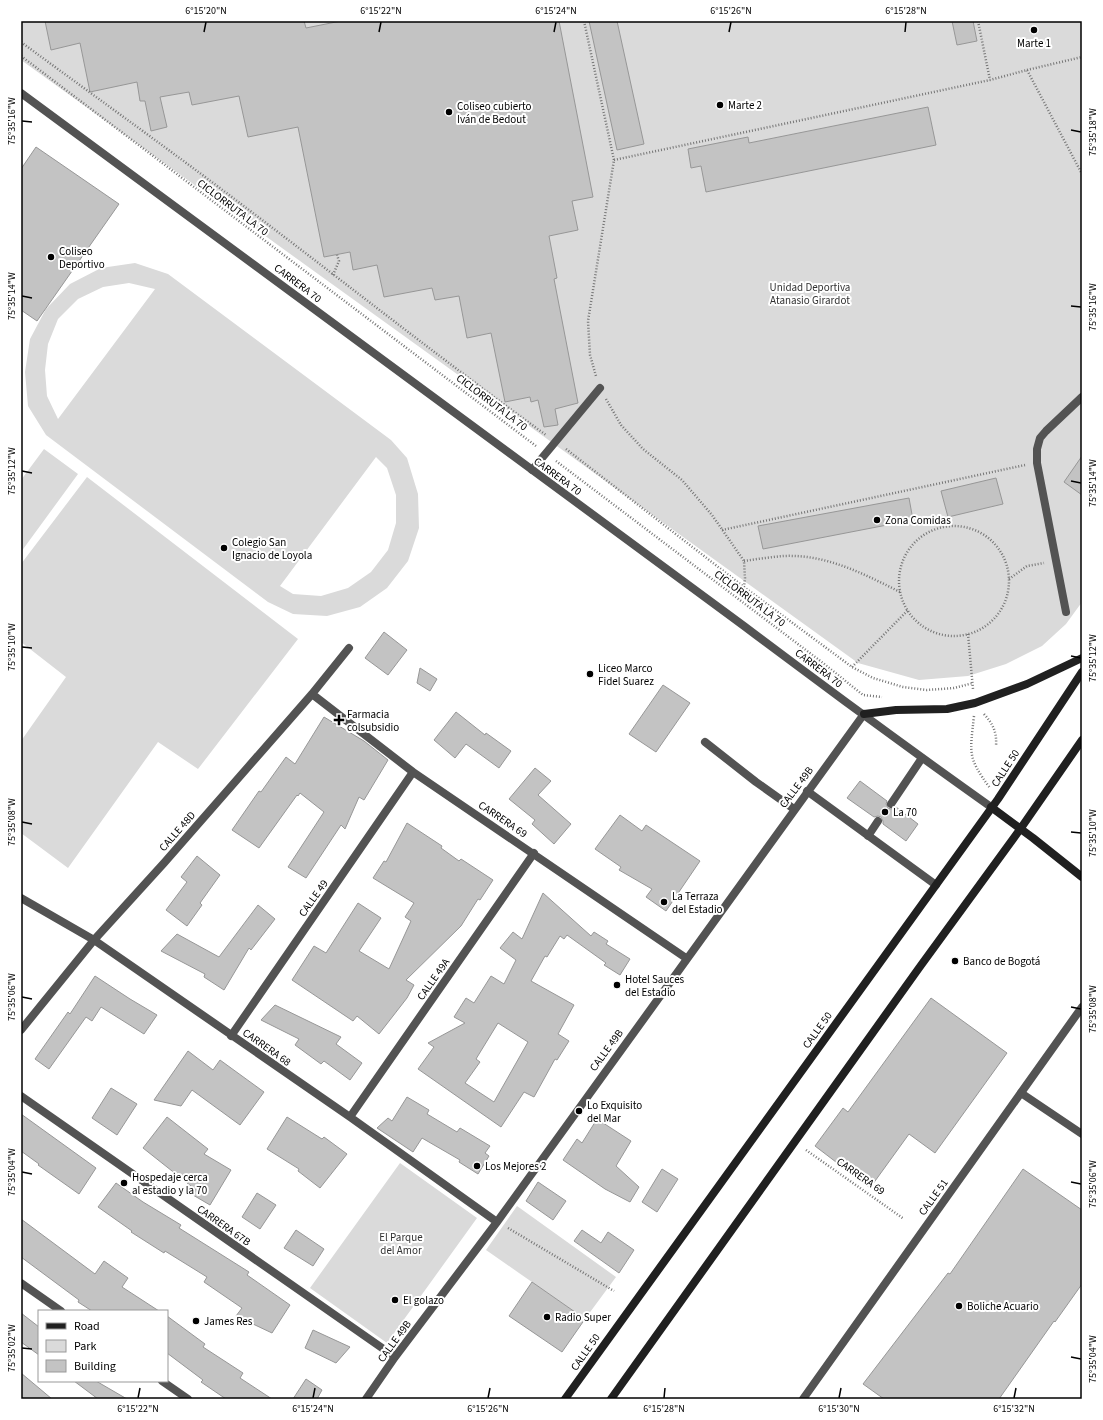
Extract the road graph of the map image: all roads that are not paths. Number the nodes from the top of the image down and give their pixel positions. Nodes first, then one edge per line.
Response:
1 (22, 94) edge
2 (600, 388) road end
3 (1082, 397) edge
4 (532, 470) junction
5 (1066, 612) dead end
6 (349, 648) dead end
7 (1082, 658) edge
8 (1082, 672) edge
9 (312, 694) junction
10 (864, 714) junction
11 (1082, 740) edge
12 (705, 742) dead end
13 (922, 758) junction
14 (413, 772) junction
15 (807, 791) junction
16 (891, 804) dead end
17 (991, 807) junction
18 (794, 809) junction
19 (878, 821) dead end
20 (1020, 828) junction
21 (868, 836) junction
22 (534, 853) junction
23 (1082, 877) edge
24 (936, 884) junction
25 (21, 898) edge
26 (94, 940) junction
27 (686, 958) junction
28 (1082, 1007) edge
29 (21, 1030) edge
30 (231, 1036) junction
31 (1021, 1093) junction
32 (21, 1096) edge
33 (350, 1117) junction
34 (1082, 1134) edge
35 (497, 1222) junction
36 (21, 1283) edge
37 (60, 1310) edge
38 (395, 1357) junction
39 (163, 1382) edge
40 (188, 1399) edge
41 (366, 1399) edge
42 (564, 1399) edge
43 (611, 1399) edge
44 (803, 1399) edge

1 - 4 street, CARRERA 70
2 - 4 street
3 - 5 street
4 - 10 street, CARRERA 70
6 - 9 street, CALLE 48D
7 - 10 main road
8 - 17 main road, CALLE 50
9 - 14 street, CARRERA 69
9 - 26 street, CALLE 48D
10 - 13 street, CARRERA 70
10 - 15 street, CALLE 49B
11 - 20 main road
12 - 18 street
13 - 16 street
13 - 17 street, CARRERA 70
14 - 22 street, CARRERA 69
14 - 30 street, CALLE 49
15 - 18 street, CALLE 49B
15 - 21 street
17 - 20 main road, CARRERA 70
17 - 24 main road, CALLE 50
18 - 27 street, CALLE 49B
19 - 21 street
20 - 23 main road, CARRERA 70
20 - 43 main road
21 - 24 street
22 - 27 street, CARRERA 69
22 - 33 street, CALLE 49A
24 - 42 main road, CALLE 50
25 - 26 street, CARRERA 68
26 - 29 street, CALLE 48D
26 - 30 street, CARRERA 68
27 - 35 street, CALLE 49B
28 - 31 street, CALLE 51
30 - 33 street, CARRERA 68
31 - 34 street
31 - 44 street, CALLE 51
32 - 38 street, CARRERA 67B
33 - 35 street, CARRERA 68
35 - 38 street, CALLE 49B
36 - 37 street
38 - 41 street, CALLE 49B
39 - 40 street

